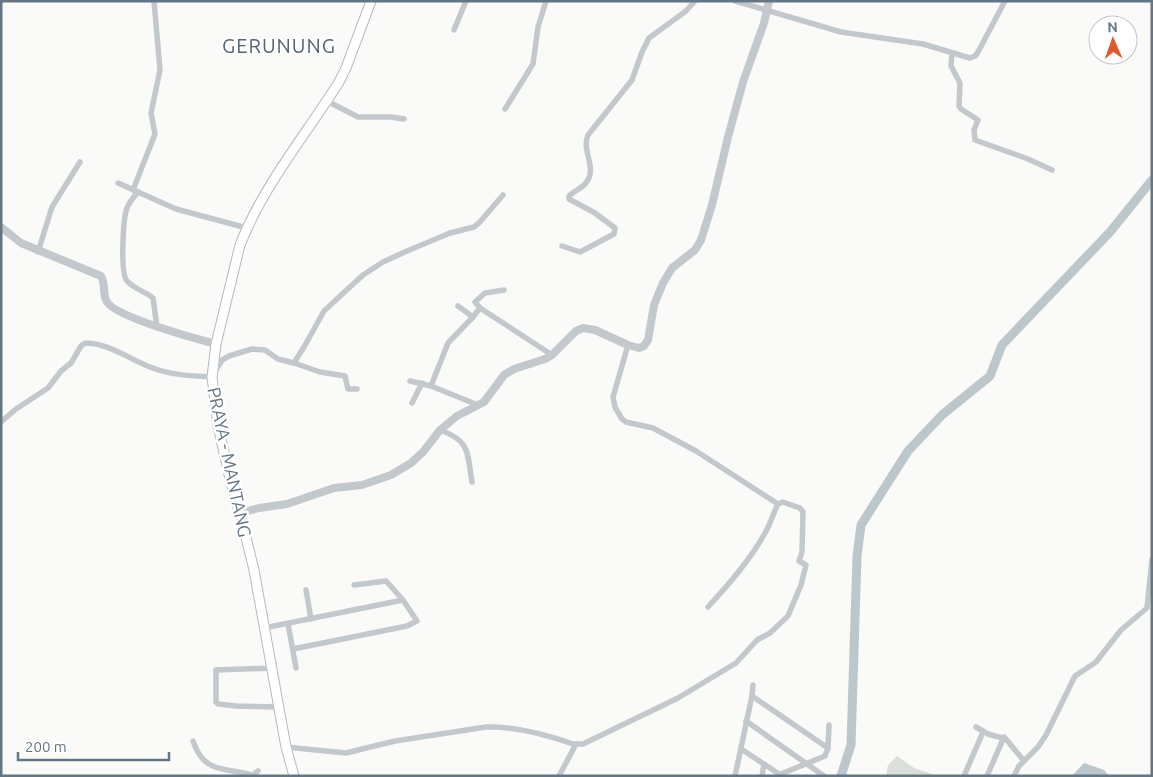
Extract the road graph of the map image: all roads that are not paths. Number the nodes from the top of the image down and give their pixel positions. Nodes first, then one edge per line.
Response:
1 (154, 1) edge
2 (371, 1) edge
3 (466, 1) edge
4 (546, 1) edge
5 (695, 1) edge
6 (735, 1) edge
7 (768, 1) edge
8 (1005, 1) edge
9 (768, 10) junction
10 (454, 30) dead end
11 (952, 53) junction
12 (327, 101) junction
13 (505, 109) dead end
14 (404, 119) dead end
15 (80, 162) dead end
16 (1052, 170) dead end
17 (118, 183) dead end
18 (135, 191) junction
19 (503, 195) dead end
20 (1, 227) edge
21 (247, 228) junction
22 (562, 246) dead end
23 (38, 252) junction
24 (504, 290) dead end
25 (458, 306) dead end
26 (480, 308) junction
27 (473, 317) junction
28 (157, 327) junction
29 (216, 344) junction
30 (628, 345) junction
31 (552, 355) junction
32 (294, 362) junction
33 (212, 375) junction
34 (410, 381) dead end
35 (422, 384) junction
36 (431, 386) junction
37 (357, 389) dead end
38 (412, 403) dead end
39 (478, 405) junction
40 (1, 422) edge
41 (440, 430) junction
42 (472, 482) dead end
43 (778, 504) junction
44 (240, 513) junction
45 (1152, 559) edge
46 (354, 585) dead end
47 (306, 590) dead end
48 (402, 600) junction
49 (708, 607) dead end
50 (311, 619) junction
51 (288, 624) junction
52 (264, 628) junction
53 (293, 649) junction
54 (273, 668) junction
55 (296, 668) dead end
56 (753, 685) dead end
57 (752, 696) junction
58 (279, 707) junction
59 (746, 721) junction
60 (829, 725) dead end
61 (976, 727) dead end
62 (983, 732) junction
63 (1004, 737) junction
64 (193, 741) dead end
65 (576, 744) junction
66 (286, 747) junction
67 (828, 748) junction
68 (741, 749) junction
69 (1024, 760) junction
70 (764, 764) junction
71 (805, 764) junction
72 (258, 771) dead end
73 (778, 775) edge
74 (252, 776) edge
75 (294, 776) edge
76 (559, 776) edge
77 (735, 776) edge
78 (762, 776) edge
79 (824, 776) edge
80 (964, 776) edge
81 (987, 776) edge
82 (1014, 776) edge

1 - 18 street
2 - 12 main road, PRAYA - MANTANG
3 - 10 street
4 - 13 street
5 - 22 street
6 - 9 street
7 - 9 street
8 - 11 street
9 - 11 street
9 - 30 street
11 - 16 street
12 - 14 street
12 - 21 main road, PRAYA - MANTANG
15 - 23 street
17 - 18 street
18 - 21 street
18 - 28 street
19 - 32 street
20 - 23 street
21 - 29 main road, PRAYA - MANTANG
23 - 28 street
24 - 26 street
25 - 27 street
26 - 27 street
26 - 31 street
27 - 36 street
28 - 29 street
29 - 33 main road, PRAYA - MANTANG
30 - 31 street
30 - 43 street
31 - 39 street
32 - 33 street
32 - 37 street
33 - 40 street
33 - 44 main road, PRAYA - MANTANG
34 - 35 street
35 - 36 street
35 - 38 street
36 - 39 street
39 - 41 street
41 - 42 street
41 - 44 street
43 - 49 street
43 - 65 street
44 - 52 main road, PRAYA - MANTANG
45 - 69 street
46 - 48 street
47 - 50 street
48 - 50 street
48 - 53 street
50 - 51 street
51 - 52 street
51 - 53 street
52 - 54 main road, PRAYA - MANTANG
53 - 55 street
54 - 58 main road, PRAYA - MANTANG
54 - 58 street
56 - 57 street
57 - 59 street
57 - 67 street
58 - 66 main road, PRAYA - MANTANG
59 - 68 street
59 - 71 street
60 - 67 street
61 - 62 street
62 - 63 street
62 - 80 street
63 - 69 street
63 - 81 street
64 - 74 street
65 - 66 street
65 - 76 street
66 - 75 main road, PRAYA - MANTANG
67 - 71 street
68 - 70 street
68 - 77 street
69 - 82 street
70 - 73 street
70 - 78 street
71 - 73 street
71 - 79 street
72 - 74 street

